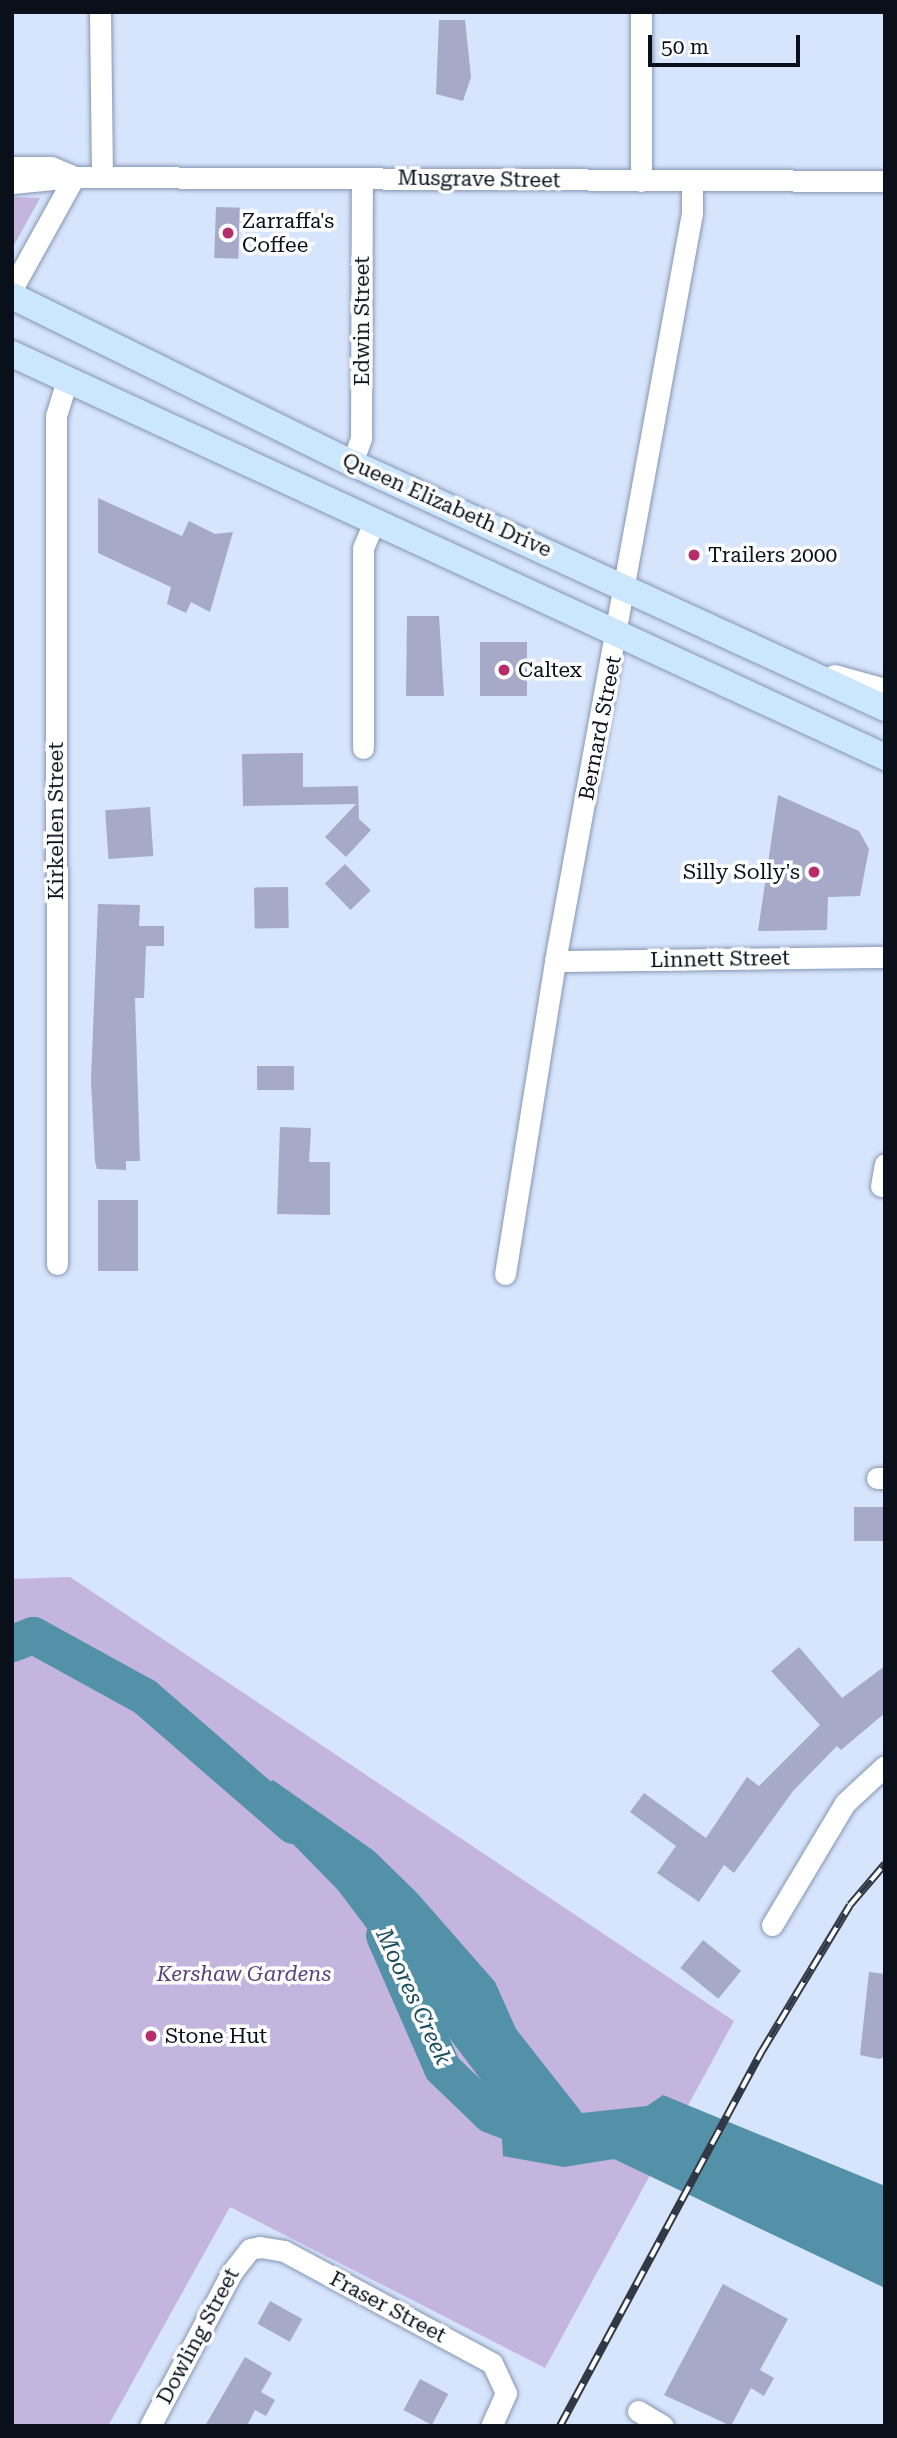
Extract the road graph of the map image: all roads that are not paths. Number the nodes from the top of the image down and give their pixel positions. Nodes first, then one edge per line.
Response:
1 (100, 12) edge
2 (641, 12) edge
3 (12, 167) edge
4 (74, 177) junction
5 (102, 177) junction
6 (362, 178) junction
7 (641, 181) junction
8 (885, 181) edge
9 (692, 182) junction
10 (12, 183) edge
11 (12, 289) edge
12 (12, 296) edge
13 (12, 355) edge
14 (66, 380) junction
15 (352, 463) junction
16 (374, 522) junction
17 (626, 587) junction
18 (618, 638) junction
19 (792, 664) junction
20 (885, 689) edge
21 (885, 708) edge
22 (363, 748) dead end
23 (885, 757) edge
24 (885, 957) edge
25 (555, 961) junction
26 (885, 1164) edge
27 (881, 1186) dead end
28 (57, 1264) dead end
29 (505, 1274) dead end
30 (885, 1766) edge
31 (772, 1925) dead end
32 (250, 2249) joint
33 (638, 2411) dead end
34 (150, 2426) edge
35 (491, 2426) edge
36 (663, 2426) edge

1 - 5 street
2 - 7 street
3 - 4 street
4 - 5 street, Musgrave Street
4 - 10 street
4 - 11 street
5 - 6 street, Musgrave Street
6 - 7 street, Musgrave Street
6 - 15 street, Edwin Street
7 - 9 street, Musgrave Street
8 - 9 street, Musgrave Street
9 - 17 street, Bernard Street
12 - 15 main road, Queen Elizabeth Drive
13 - 14 main road
14 - 16 main road
14 - 28 street, Kirkellen Street
15 - 17 main road, Queen Elizabeth Drive
16 - 18 main road
16 - 22 street
17 - 18 street, Bernard Street
17 - 19 main road, Queen Elizabeth Drive
18 - 23 main road
18 - 25 street, Bernard Street
19 - 20 street
19 - 21 main road, Queen Elizabeth Drive
24 - 25 street, Linnett Street
25 - 29 street, Bernard Street
26 - 27 street
30 - 31 street
32 - 34 street, Dowling Street
32 - 35 street, Fraser Street
33 - 36 street

